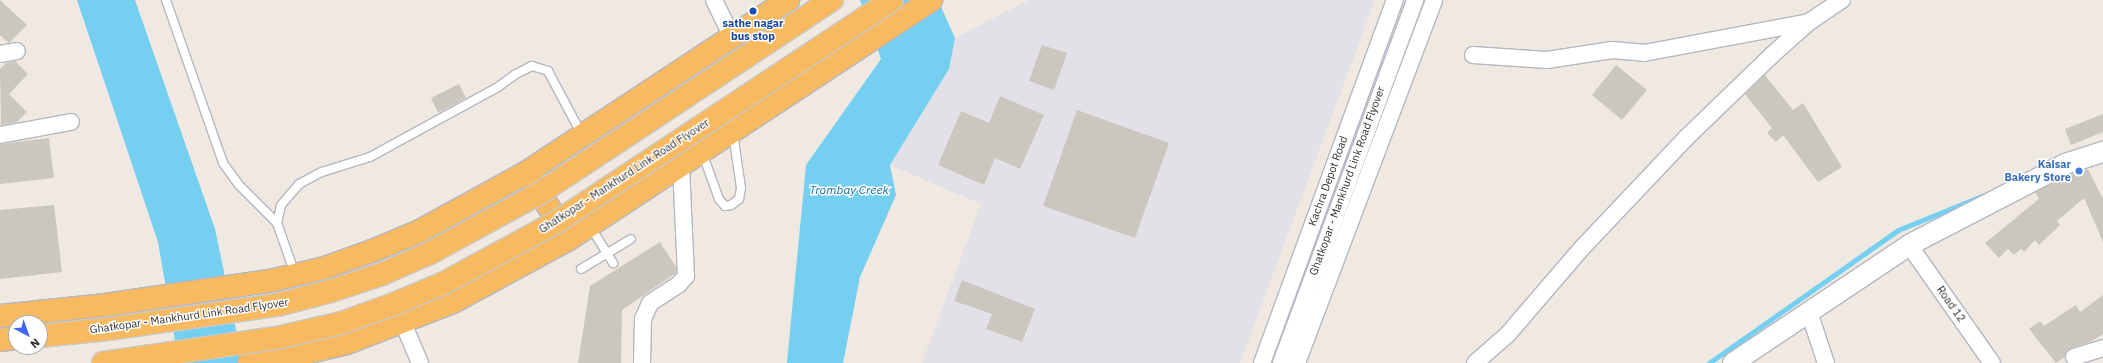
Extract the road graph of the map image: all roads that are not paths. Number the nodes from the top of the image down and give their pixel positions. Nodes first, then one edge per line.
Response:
1 (166, 0) edge
2 (714, 0) edge
3 (788, 0) edge
4 (832, 0) edge
5 (892, 0) edge
6 (931, 0) edge
7 (1395, 0) edge
8 (1415, 0) edge
9 (1434, 0) edge
10 (1842, 0) edge
11 (1809, 22) junction
12 (732, 37) junction
13 (17, 51) dead end
14 (0, 54) edge
15 (1473, 55) dead end
16 (71, 122) dead end
17 (733, 130) junction
18 (0, 135) edge
19 (583, 136) junction
20 (702, 151) junction
21 (2102, 154) edge
22 (681, 165) junction
23 (527, 172) junction
24 (277, 223) junction
25 (590, 225) junction
26 (569, 239) junction
27 (631, 239) dead end
28 (1909, 245) junction
29 (608, 254) junction
30 (613, 263) dead end
31 (581, 270) dead end
32 (295, 275) junction
33 (1809, 312) junction
34 (0, 316) edge
35 (403, 323) junction
36 (48, 335) edge
37 (2103, 348) edge
38 (2074, 357) dead end
39 (103, 363) edge
40 (249, 363) edge
41 (420, 363) edge
42 (642, 363) edge
43 (1262, 363) edge
44 (1281, 363) edge
45 (1297, 363) edge
46 (1475, 363) edge
47 (1733, 363) edge
48 (1826, 363) edge
49 (1992, 363) edge

1 - 24 lane
2 - 12 street
3 - 12 highway
4 - 36 highway, Ghatkopar - Mankhurd Link Road Flyover, bridge
5 - 39 highway, Ghatkopar - Mankhurd Link Road Flyover, bridge
6 - 17 highway
7 - 43 street, Kachra Depot Road
8 - 44 street, Ghatkopar - Mankhurd Link Road Flyover
9 - 45 street
10 - 11 street
11 - 15 street
11 - 46 street
12 - 19 highway
13 - 14 street
16 - 18 street
17 - 20 highway
17 - 20 lane
19 - 23 highway
19 - 24 lane
20 - 22 highway
21 - 28 street
22 - 25 highway
22 - 42 street
23 - 26 highway
23 - 32 highway
24 - 32 lane
25 - 26 highway
25 - 29 lane
26 - 35 highway
27 - 29 lane
28 - 33 street
28 - 49 street, Road 12
29 - 30 lane
29 - 31 lane
32 - 34 highway
33 - 47 street
33 - 48 street
35 - 40 highway
35 - 41 street
37 - 38 street

